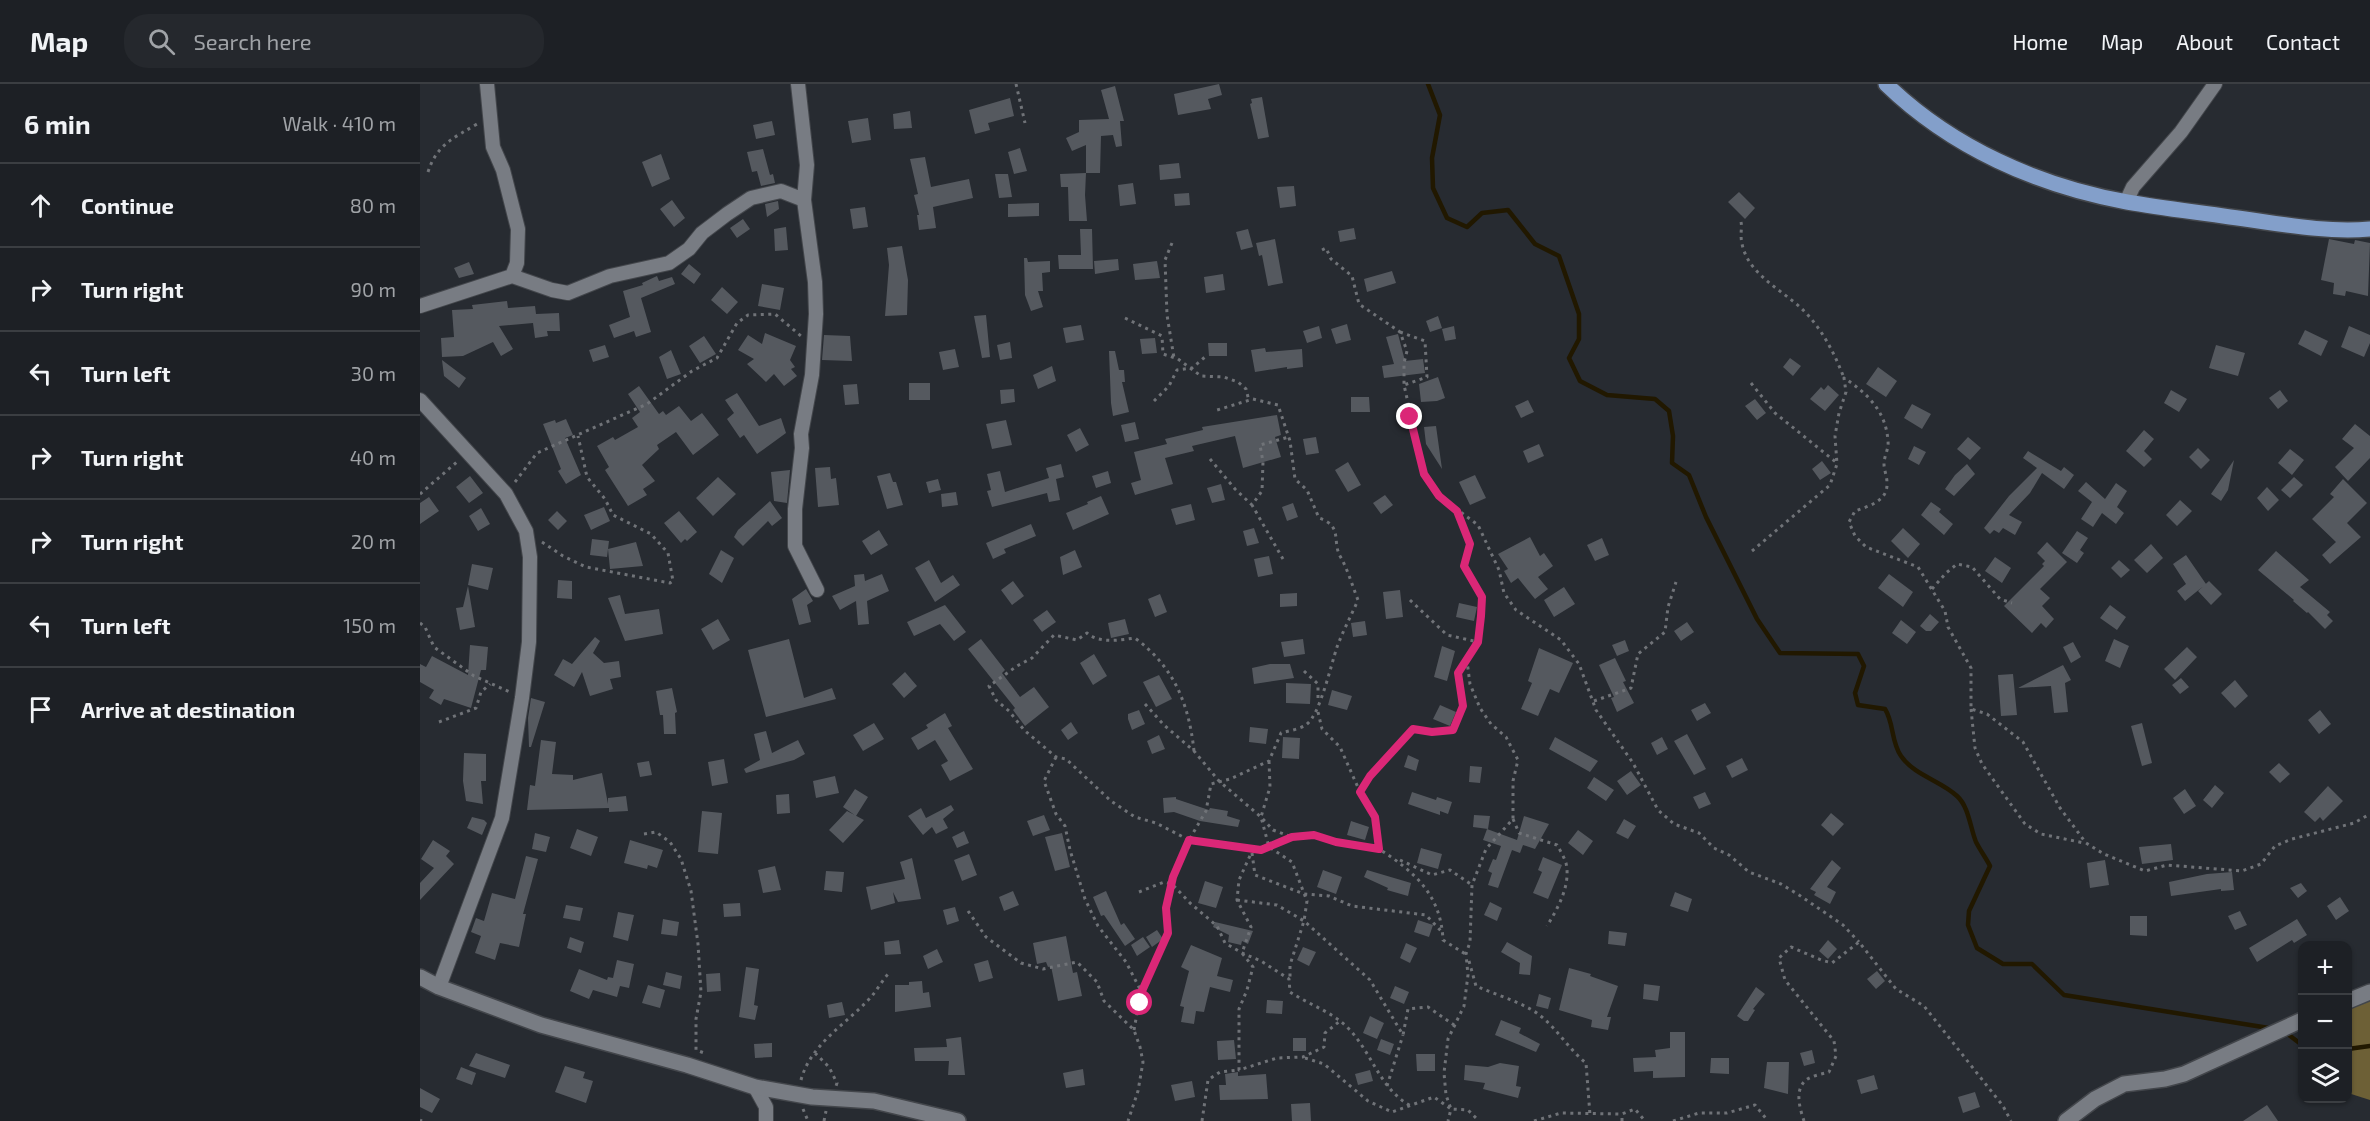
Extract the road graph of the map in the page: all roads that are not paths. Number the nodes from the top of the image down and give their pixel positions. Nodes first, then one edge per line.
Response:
1 (487, 84) edge
2 (798, 84) edge
3 (1886, 84) edge
4 (2215, 84) edge
5 (804, 200) junction
6 (2126, 202) junction
7 (2370, 229) edge
8 (512, 276) junction
9 (420, 306) edge
10 (420, 400) edge
11 (817, 590) dead end
12 (420, 977) edge
13 (439, 987) junction
14 (2370, 992) edge
15 (2352, 999) edge
16 (2298, 1022) edge
17 (755, 1087) junction
18 (766, 1121) edge
19 (958, 1121) edge
20 (2066, 1121) edge

1 - 8 street
2 - 5 street
3 - 6 main road
4 - 6 street
5 - 8 street
5 - 11 street
6 - 7 main road
8 - 9 street
10 - 13 street
12 - 13 street
13 - 17 street
14 - 15 street
16 - 20 street
17 - 18 street
17 - 19 street

